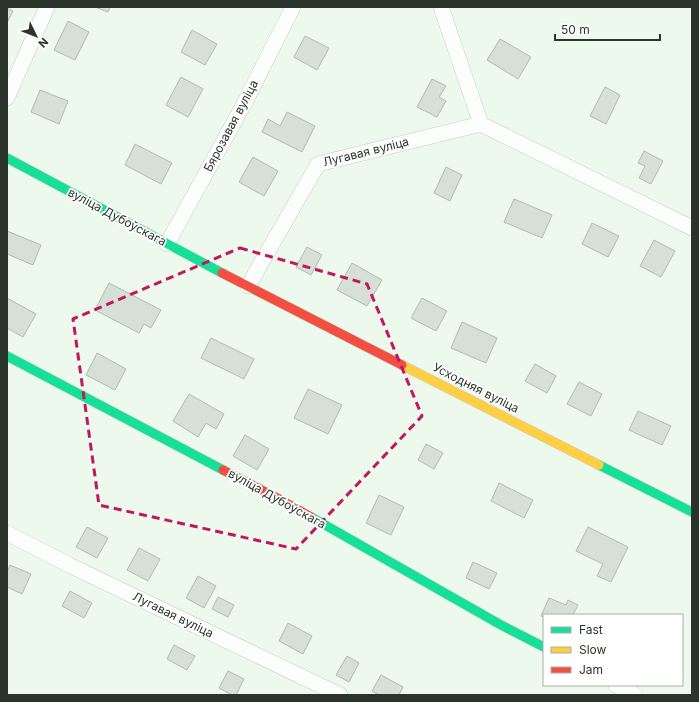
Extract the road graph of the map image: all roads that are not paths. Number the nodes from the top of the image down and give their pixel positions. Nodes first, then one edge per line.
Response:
1 (47, 7) edge
2 (293, 7) edge
3 (441, 7) edge
4 (7, 98) edge
5 (481, 124) junction
6 (7, 158) edge
7 (692, 228) edge
8 (167, 244) junction
9 (248, 286) junction
10 (7, 356) edge
11 (692, 512) edge
12 (7, 533) edge
13 (543, 646) edge
14 (618, 686) edge
15 (340, 695) edge
16 (635, 695) edge

1 - 4 street
2 - 8 street, Бярозавая вуліца
3 - 5 street
5 - 7 street
5 - 9 street, Лугавая вуліца
6 - 8 street, вуліца Дубоўскага
8 - 9 street, вуліца Дубоўскага
9 - 11 street, Усходняя вуліца
10 - 13 street, вуліца Дубоўскага
12 - 15 street, Лугавая вуліца
14 - 16 street

